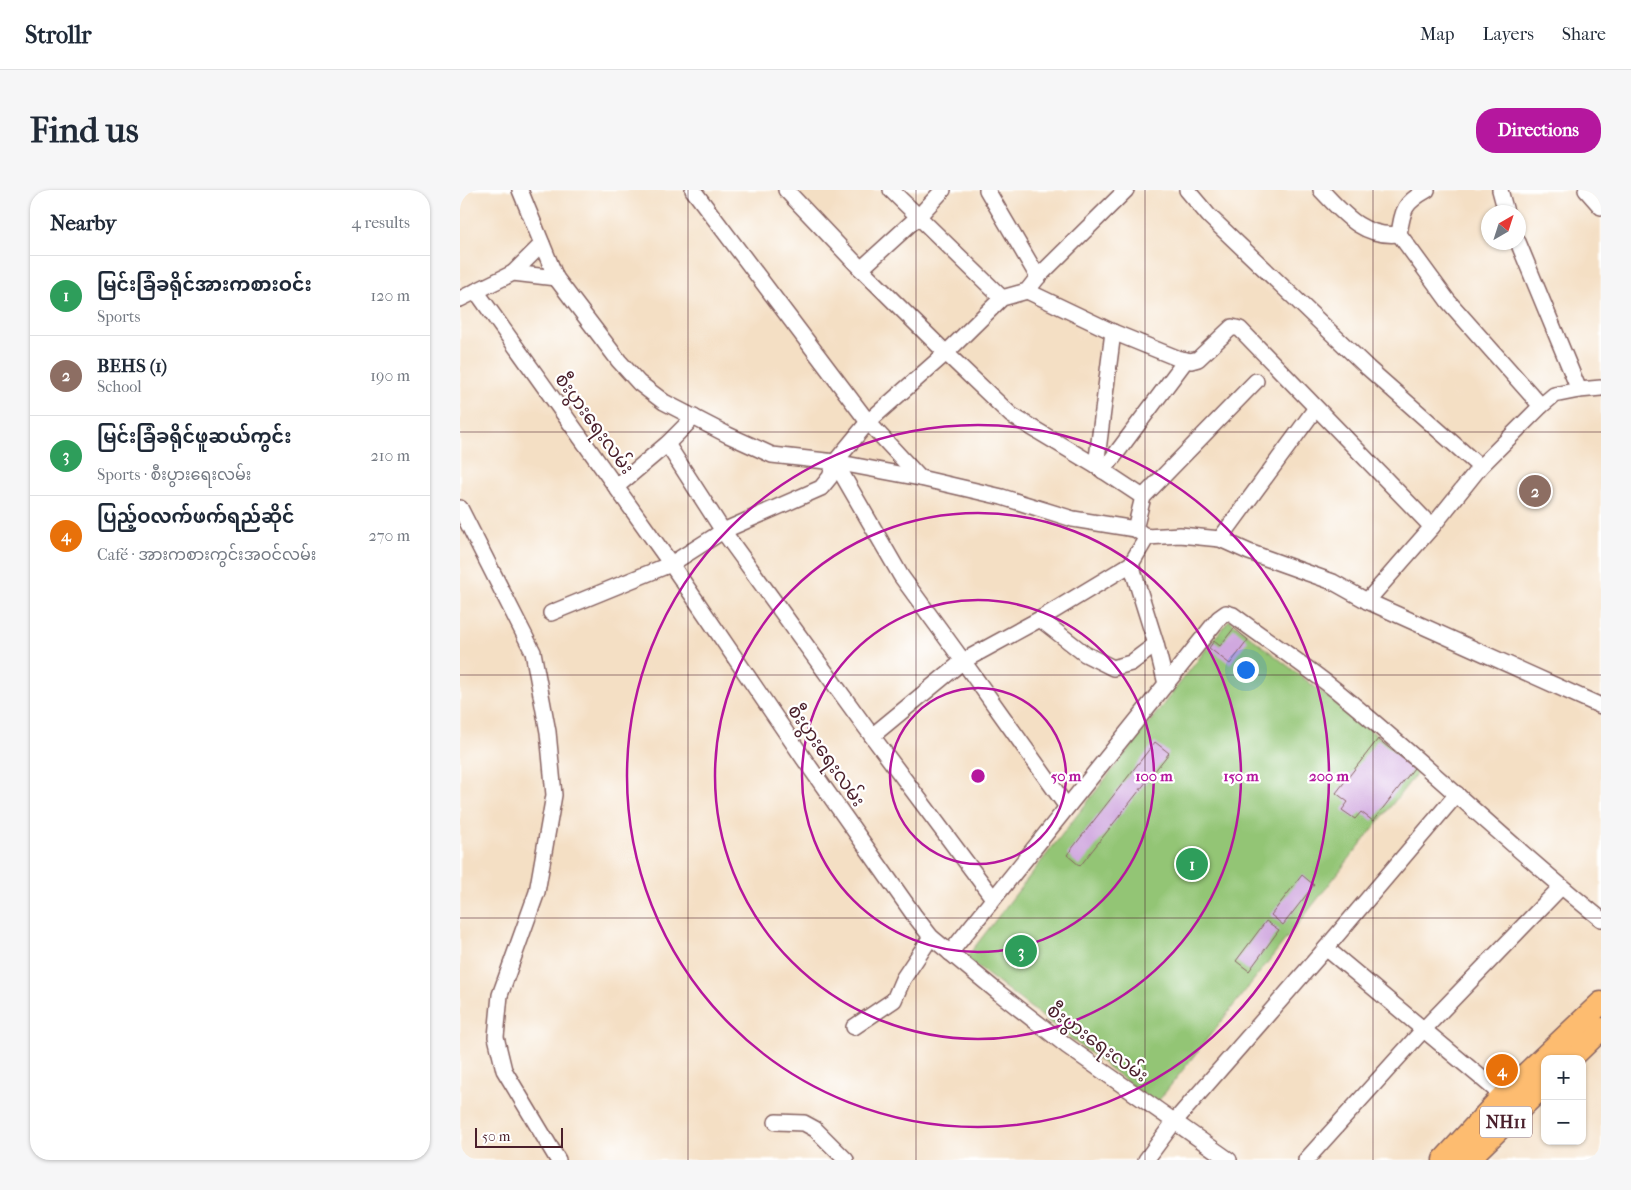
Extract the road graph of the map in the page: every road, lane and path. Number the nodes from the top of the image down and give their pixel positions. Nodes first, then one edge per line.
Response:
1 (520, 190) edge
2 (532, 190) edge
3 (693, 190) edge
4 (786, 190) edge
5 (890, 190) edge
6 (943, 190) edge
7 (986, 190) edge
8 (1126, 190) edge
9 (1187, 190) edge
10 (1321, 190) edge
11 (1427, 190) edge
12 (1500, 190) edge
13 (1586, 190) edge
14 (1504, 205) edge
15 (1601, 207) edge
16 (528, 213) junction
17 (919, 216) junction
18 (1399, 234) junction
19 (542, 244) junction
20 (1521, 250) edge
21 (861, 269) junction
22 (513, 274) junction
23 (1038, 277) junction
24 (556, 278) junction
25 (476, 291) junction
26 (1027, 291) junction
27 (1002, 298) junction
28 (460, 299) edge
29 (1113, 332) junction
30 (946, 353) junction
31 (1186, 360) junction
32 (1256, 381) dead end
33 (1601, 388) edge
34 (1578, 390) junction
35 (1541, 406) junction
36 (1316, 408) junction
37 (694, 417) junction
38 (868, 422) junction
39 (667, 444) junction
40 (835, 462) junction
41 (1480, 467) junction
42 (1100, 469) junction
43 (920, 478) junction
44 (616, 488) junction
45 (1143, 497) junction
46 (460, 508) edge
47 (1432, 527) junction
48 (723, 531) junction
49 (1141, 533) junction
50 (1220, 539) junction
51 (671, 564) junction
52 (1130, 564) junction
53 (1367, 601) junction
54 (551, 613) dead end
55 (1040, 619) junction
56 (1156, 644) junction
57 (963, 661) junction
58 (1166, 684) junction
59 (1601, 706) edge
60 (872, 736) junction
61 (1457, 794) junction
62 (1067, 808) junction
63 (1561, 887) junction
64 (993, 898) junction
65 (1601, 919) edge
66 (931, 937) junction
67 (1326, 948) junction
68 (950, 953) junction
69 (1601, 1003) edge
70 (854, 1027) dead end
71 (1424, 1029) junction
72 (1599, 1033) edge
73 (1574, 1055) edge
74 (1541, 1088) edge
75 (1503, 1096) junction
76 (776, 1122) dead end
77 (1174, 1122) junction
78 (558, 1160) edge
79 (846, 1160) edge
80 (1146, 1160) edge
81 (1229, 1160) edge
82 (1306, 1160) edge
83 (1444, 1160) edge
84 (1467, 1160) edge

1 - 16 street
2 - 16 street
3 - 38 street
4 - 21 street
5 - 17 street
6 - 17 street
7 - 23 street
8 - 23 street
9 - 41 street
10 - 18 street
11 - 18 street
12 - 14 street
13 - 15 street
16 - 19 street
17 - 21 street
17 - 27 street
18 - 35 street
19 - 22 street
19 - 24 street
20 - 34 street
21 - 30 street
22 - 24 street
22 - 25 street
23 - 26 street
24 - 37 street
25 - 28 street
25 - 44 street, စီးပွားရေးလမ်း
26 - 27 street
26 - 29 street
27 - 30 street
29 - 31 street
29 - 42 street
30 - 38 street
30 - 42 street
31 - 36 street
31 - 42 street
32 - 45 street
33 - 34 street
34 - 35 street
35 - 41 street
36 - 47 street
36 - 50 street
37 - 39 street
37 - 40 street
38 - 40 street
38 - 43 street
39 - 44 street
39 - 48 street
40 - 43 street
40 - 48 street
40 - 57 street
41 - 47 street
42 - 45 street
43 - 49 street
44 - 51 street, စီးပွားရေးလမ်း
45 - 49 street
46 - 78 street
47 - 53 street
48 - 51 street
48 - 60 street
49 - 50 street
49 - 52 street
50 - 53 street
51 - 54 street
51 - 66 street, စီးပွားရေးလမ်း
52 - 55 street
52 - 56 street
53 - 59 street
55 - 56 street
55 - 57 street
56 - 58 street
57 - 60 street
57 - 62 street
58 - 61 street
58 - 62 street
60 - 64 street
61 - 63 street
61 - 67 street
62 - 64 street
63 - 65 street
63 - 71 street
64 - 68 street
66 - 68 street, စီးပွားရေးလမ်း
66 - 70 street
67 - 71 street
67 - 77 street
68 - 77 street, စီးပွားရေးလမ်း
69 - 75 highway, NH11
71 - 75 street
71 - 82 street
72 - 73 highway
74 - 84 highway, NH11
75 - 83 highway, NH11
76 - 79 street
77 - 80 street
77 - 81 street, စီးပွားရေးလမ်း

